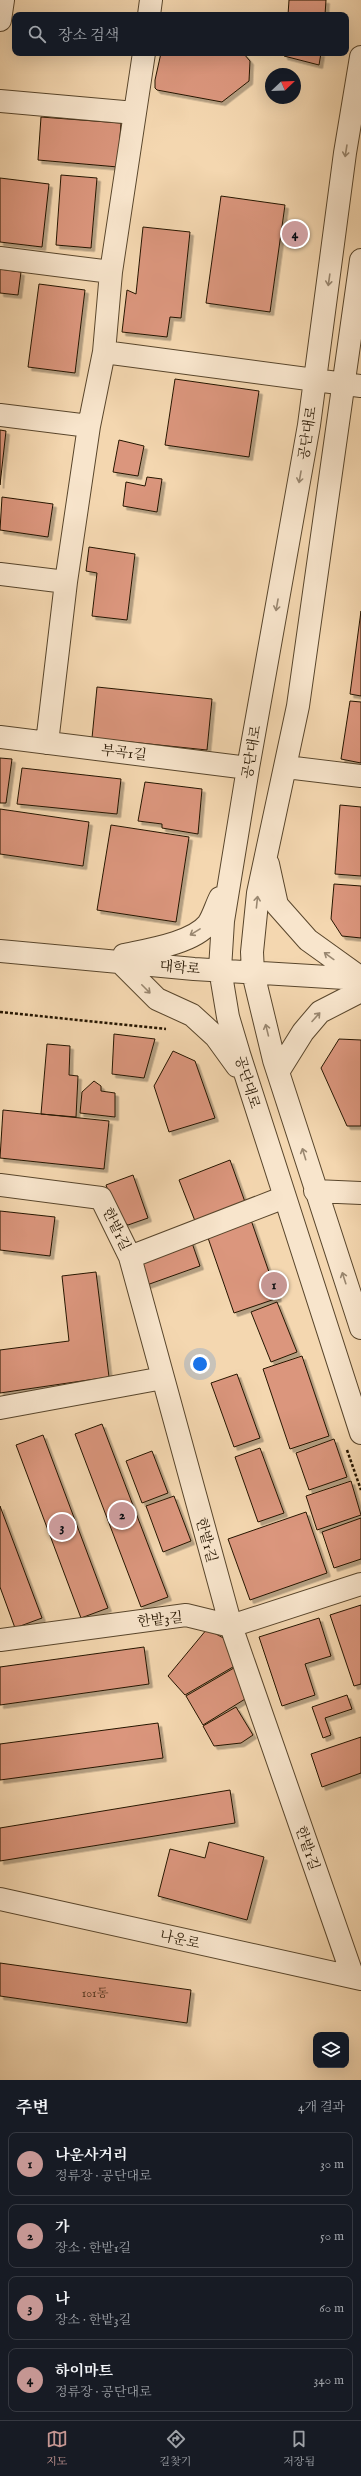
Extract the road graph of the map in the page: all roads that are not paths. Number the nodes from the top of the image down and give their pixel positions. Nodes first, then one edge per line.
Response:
1 (3, 0) edge
2 (151, 0) edge
3 (149, 12) edge
4 (0, 20) edge
5 (144, 56) edge
6 (361, 57) edge
7 (0, 101) edge
8 (135, 113) junction
9 (0, 258) edge
10 (361, 260) edge
11 (112, 272) junction
12 (104, 352) junction
13 (315, 382) junction
14 (352, 385) edge
15 (0, 415) edge
16 (89, 426) junction
17 (0, 574) edge
18 (66, 582) junction
19 (0, 737) edge
20 (47, 743) junction
21 (248, 768) junction
22 (286, 768) junction
23 (361, 776) edge
24 (266, 856) junction
25 (230, 877) junction
26 (0, 951) edge
27 (110, 961) junction
28 (220, 969) junction
29 (253, 973) junction
30 (361, 978) edge
31 (361, 991) edge
32 (278, 1072) junction
33 (248, 1082) junction
34 (0, 1185) edge
35 (315, 1191) junction
36 (361, 1193) edge
37 (285, 1197) junction
38 (130, 1257) junction
39 (361, 1328) edge
40 (163, 1378) junction
41 (0, 1408) edge
42 (361, 1432) edge
43 (361, 1584) edge
44 (231, 1626) junction
45 (0, 1640) edge
46 (0, 1899) edge
47 (357, 1978) edge

1 - 4 street
2 - 3 street
5 - 8 street
6 -> 13 street, 공단대로
7 - 8 street
8 - 11 street
9 - 11 street
10 - 14 street, 공단대로
11 - 12 street
12 - 13 street
12 - 16 street
13 - 14 street
13 -> 21 street, 공단대로
14 - 22 street, 공단대로
15 - 16 street
16 - 18 street
17 - 18 street
18 - 20 street
19 - 20 street, 부곡1길
20 - 21 street, 부곡1길
21 - 25 street, 공단대로
22 - 23 street
22 - 24 street, 공단대로
29 -> 24 street, 공단대로
30 -> 24 street
25 -> 27 street
25 - 28 street, 공단대로
26 - 27 street, 대학로
27 - 28 street, 대학로
27 -> 33 street
28 - 29 street, 대학로
28 - 33 street, 공단대로
29 - 30 street, 대학로
32 -> 29 street, 공단대로
32 -> 31 street
35 -> 32 street, 공단대로
33 - 37 street, 공단대로
34 - 38 street, 한밭1길
35 - 36 street
39 -> 35 street, 공단대로
37 - 38 street
37 - 42 street, 공단대로
38 - 40 street, 한밭1길
40 - 41 street
40 - 44 street, 한밭1길
43 - 44 street
44 - 45 street, 한밭3길
44 - 47 street, 한밭1길
46 - 47 street, 나운로

